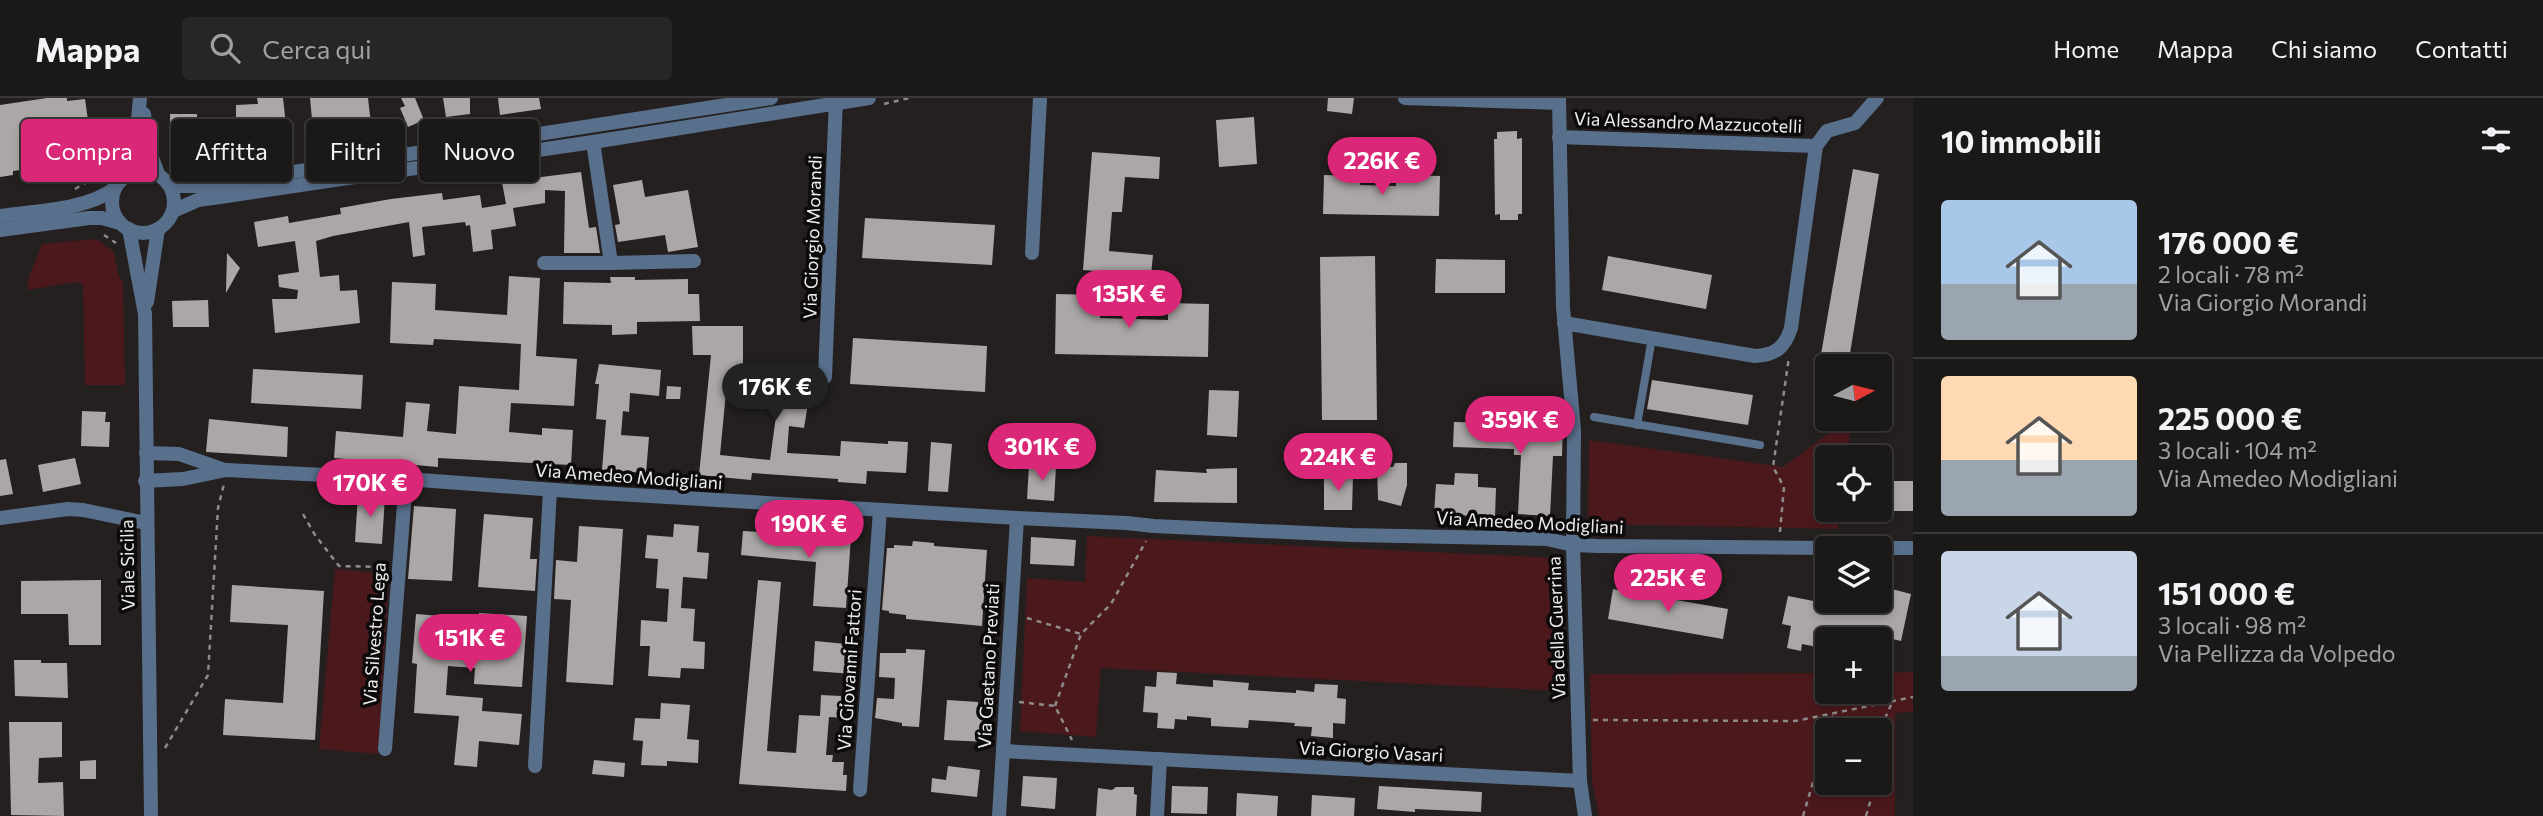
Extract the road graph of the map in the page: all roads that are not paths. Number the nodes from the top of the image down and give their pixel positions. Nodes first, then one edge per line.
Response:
1 (141, 98) edge
2 (771, 98) edge
3 (869, 98) edge
4 (1040, 98) edge
5 (1405, 98) edge
6 (1877, 98) edge
7 (836, 101) edge
8 (1559, 101) edge
9 (138, 119) edge
10 (1559, 138) junction
11 (593, 142) junction
12 (1816, 146) junction
13 (157, 176) edge
14 (162, 178) junction
15 (120, 182) joint
16 (173, 211) junction
17 (0, 216) edge
18 (124, 226) junction
19 (158, 229) junction
20 (0, 230) edge
21 (1032, 253) dead end
22 (694, 261) dead end
23 (544, 263) dead end
24 (611, 263) junction
25 (145, 314) junction
26 (1564, 323) junction
27 (1652, 338) junction
28 (825, 377) dead end
29 (1594, 418) dead end
30 (1637, 425) junction
31 (1760, 445) dead end
32 (146, 453) junction
33 (226, 470) junction
34 (406, 479) junction
35 (145, 481) junction
36 (550, 490) junction
37 (880, 510) junction
38 (0, 518) edge
39 (1017, 518) junction
40 (146, 523) junction
41 (1573, 545) junction
42 (1815, 548) edge
43 (1892, 548) edge
44 (1913, 548) edge
45 (385, 749) dead end
46 (1003, 751) junction
47 (1160, 759) junction
48 (535, 766) dead end
49 (1580, 781) junction
50 (860, 790) dead end
51 (151, 816) edge
52 (999, 816) edge
53 (1157, 816) edge
54 (1585, 816) edge

1 - 9 street
1 - 14 street
2 - 14 street
3 - 7 street
4 - 21 street
5 - 8 street, Via della Guerrina
6 - 12 street, Via Alessandro Mazzucotelli
7 - 11 street
7 - 28 street, Via Giorgio Morandi
8 - 10 street, Via della Guerrina
10 - 12 street, Via Alessandro Mazzucotelli
10 - 26 street, Via della Guerrina
11 - 16 street
11 - 24 street
12 - 27 street, Via Alessandro Mazzucotelli
13 - 14 street
14 - 16 street
15 - 17 street
15 - 18 street
16 - 19 street
18 - 19 street
18 - 20 street
18 - 25 street, Viale Sicilia
19 - 25 street, Viale Sicilia
22 - 24 street
23 - 24 street
25 - 32 street, Viale Sicilia
26 - 27 street
26 - 41 street, Via della Guerrina
27 - 30 lane
29 - 30 lane
30 - 31 lane
32 - 33 street, Via Amedeo Modigliani
32 - 35 street, Viale Sicilia
33 - 34 street, Via Amedeo Modigliani
33 - 35 street, Via Amedeo Modigliani
34 - 36 street, Via Amedeo Modigliani
34 - 45 street, Via Silvestro Lega
35 - 40 street, Viale Sicilia
36 - 37 street, Via Amedeo Modigliani
36 - 48 street
37 - 39 street, Via Amedeo Modigliani
37 - 50 street, Via Giovanni Fattori
38 - 40 street
39 - 41 street, Via Amedeo Modigliani
39 - 46 street, Via Gaetano Previati
40 - 51 street, Viale Sicilia
41 - 42 street, Via Amedeo Modigliani
41 - 49 street, Via della Guerrina
43 - 44 street
46 - 47 street, Via Giorgio Vasari
46 - 52 street, Via Gaetano Previati
47 - 49 street, Via Giorgio Vasari
47 - 53 street
49 - 54 street, Via della Guerrina

